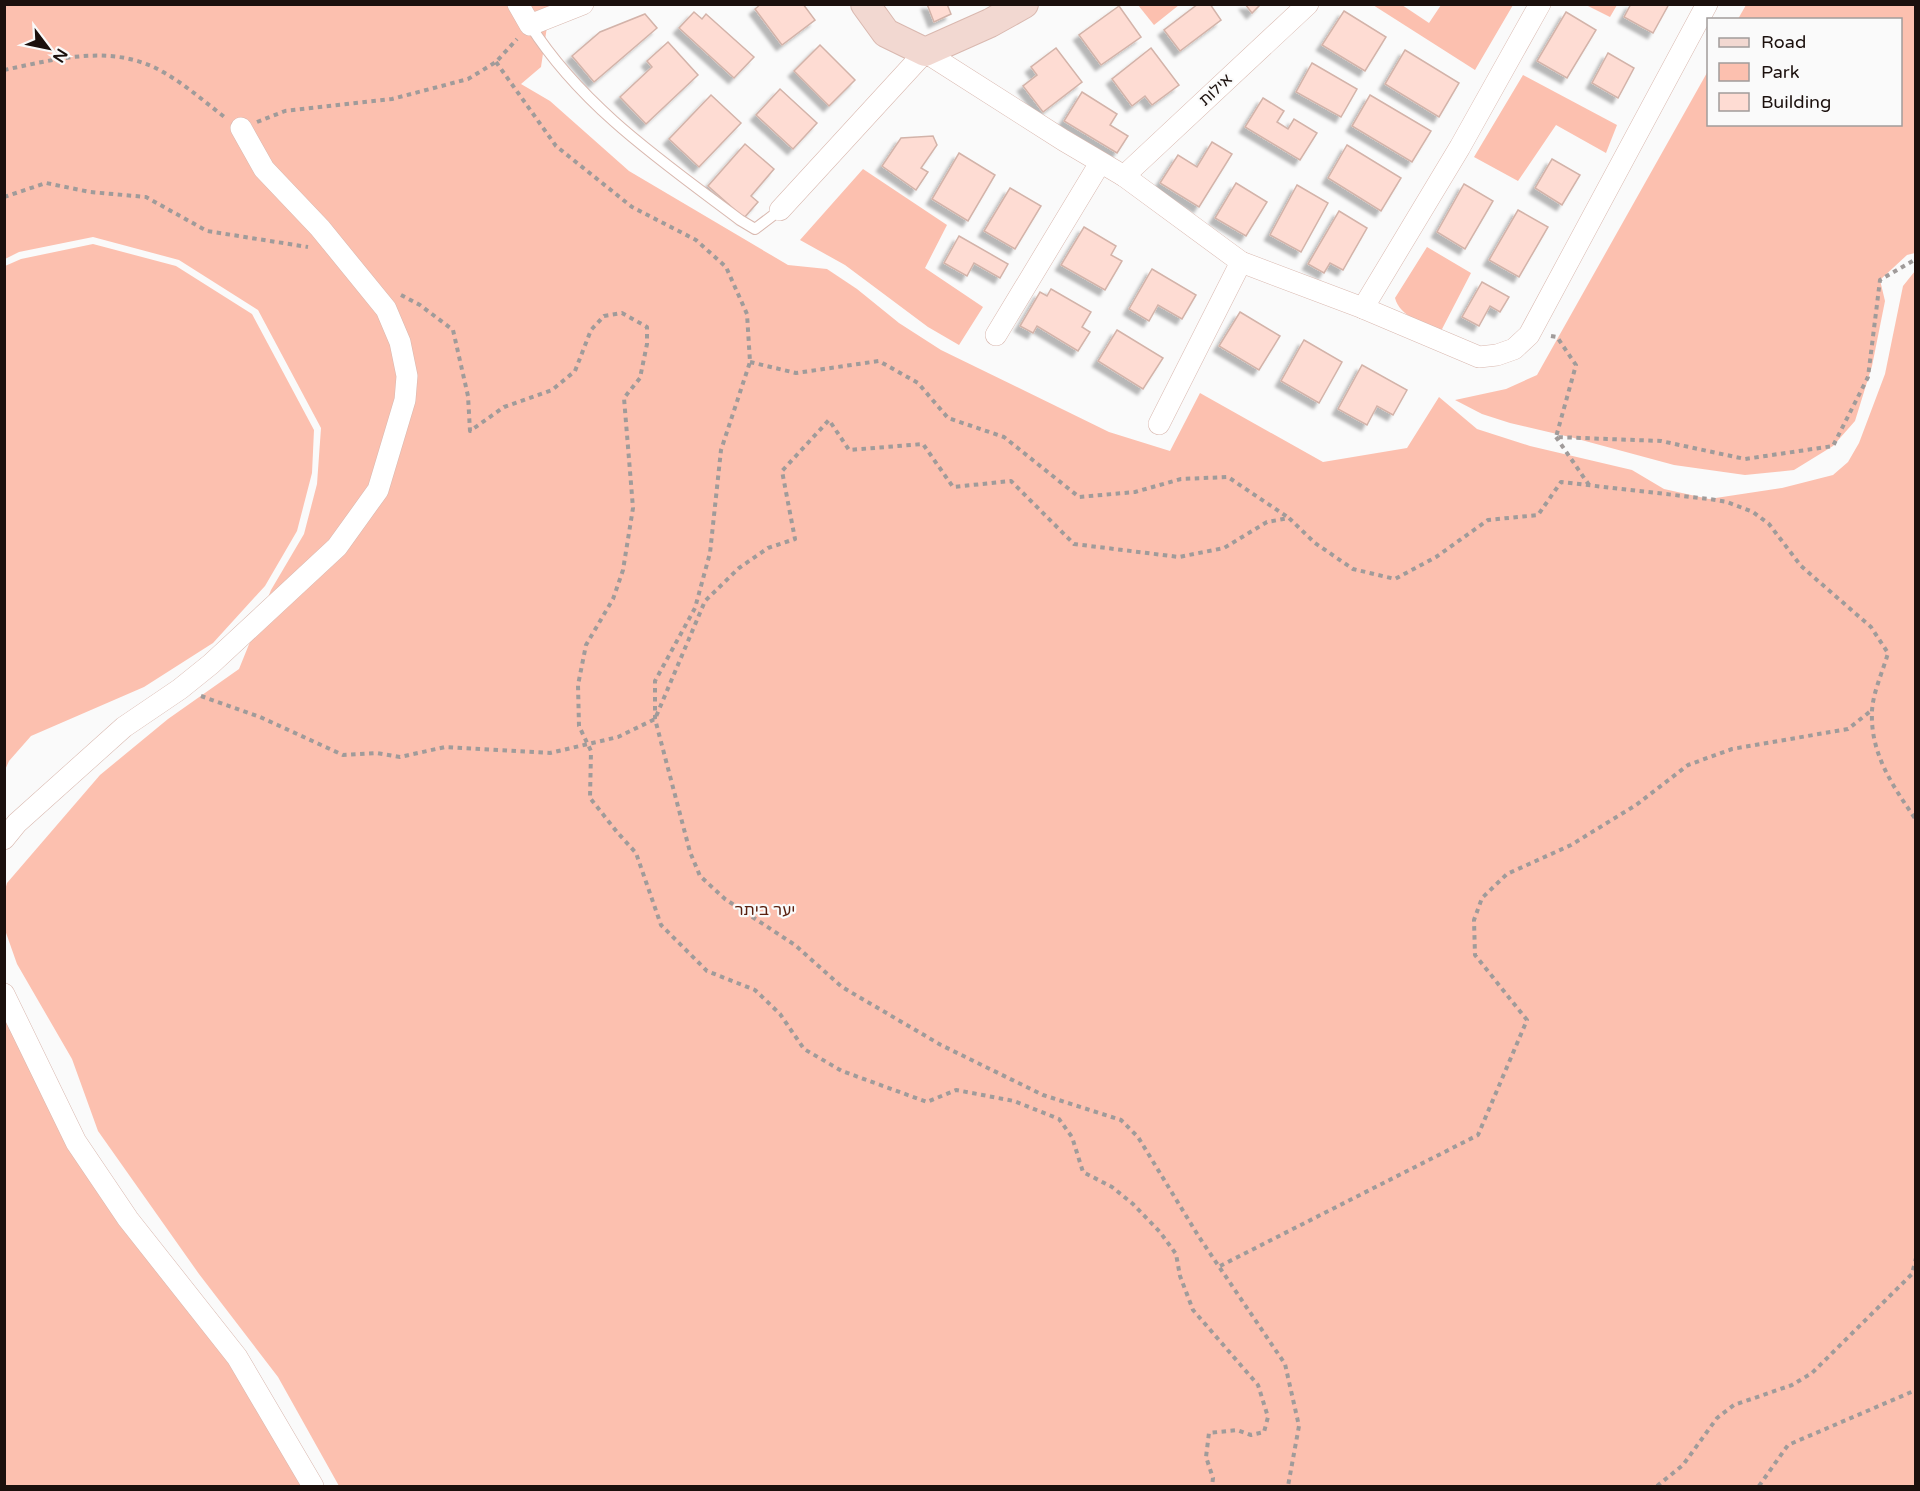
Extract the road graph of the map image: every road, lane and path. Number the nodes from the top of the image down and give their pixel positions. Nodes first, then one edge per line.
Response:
1 (518, 4) edge
2 (583, 4) edge
3 (865, 4) edge
4 (1024, 4) edge
5 (1308, 4) edge
6 (1540, 4) edge
7 (1707, 4) edge
8 (530, 25) junction
9 (925, 52) junction
10 (496, 62) junction
11 (4, 70) edge
12 (241, 129) junction
13 (1100, 163) junction
14 (1124, 176) junction
15 (4, 197) edge
16 (780, 210) joint
17 (314, 251) dead end
18 (1916, 259) edge
19 (1241, 262) junction
20 (368, 286) junction
21 (1363, 308) junction
22 (996, 335) dead end
23 (1529, 335) junction
24 (750, 362) junction
25 (1159, 424) dead end
26 (1556, 437) junction
27 (1589, 485) junction
28 (1289, 518) junction
29 (180, 689) junction
30 (1872, 709) junction
31 (655, 719) junction
32 (588, 744) junction
33 (1916, 820) edge
34 (4, 839) edge
35 (4, 994) edge
36 (1916, 1258) edge
37 (1220, 1266) junction
38 (1916, 1390) edge
39 (313, 1486) edge
40 (1212, 1486) edge
41 (1288, 1486) edge
42 (1657, 1486) edge
43 (1759, 1486) edge

1 - 8 street
2 - 8 street
3 - 9 street
4 - 9 street
5 - 14 street, אילות
6 - 21 street
7 - 23 street
8 - 10 path
8 - 16 lane
9 - 13 street
9 - 16 street
10 - 12 path
10 - 24 path
11 - 12 path
12 - 20 street
13 - 14 street
13 - 22 street
14 - 19 street
15 - 17 path
18 - 26 path
19 - 21 street
19 - 25 street
20 - 29 street
20 - 32 path
21 - 23 street
23 - 26 path
24 - 28 path
24 - 31 path
26 - 27 path
27 - 28 path
27 - 30 path
28 - 31 path
29 - 32 path
29 - 34 street
30 - 33 path
30 - 37 path
31 - 32 path
31 - 37 path
32 - 40 path
35 - 39 street
36 - 42 path
37 - 41 path
38 - 43 path

